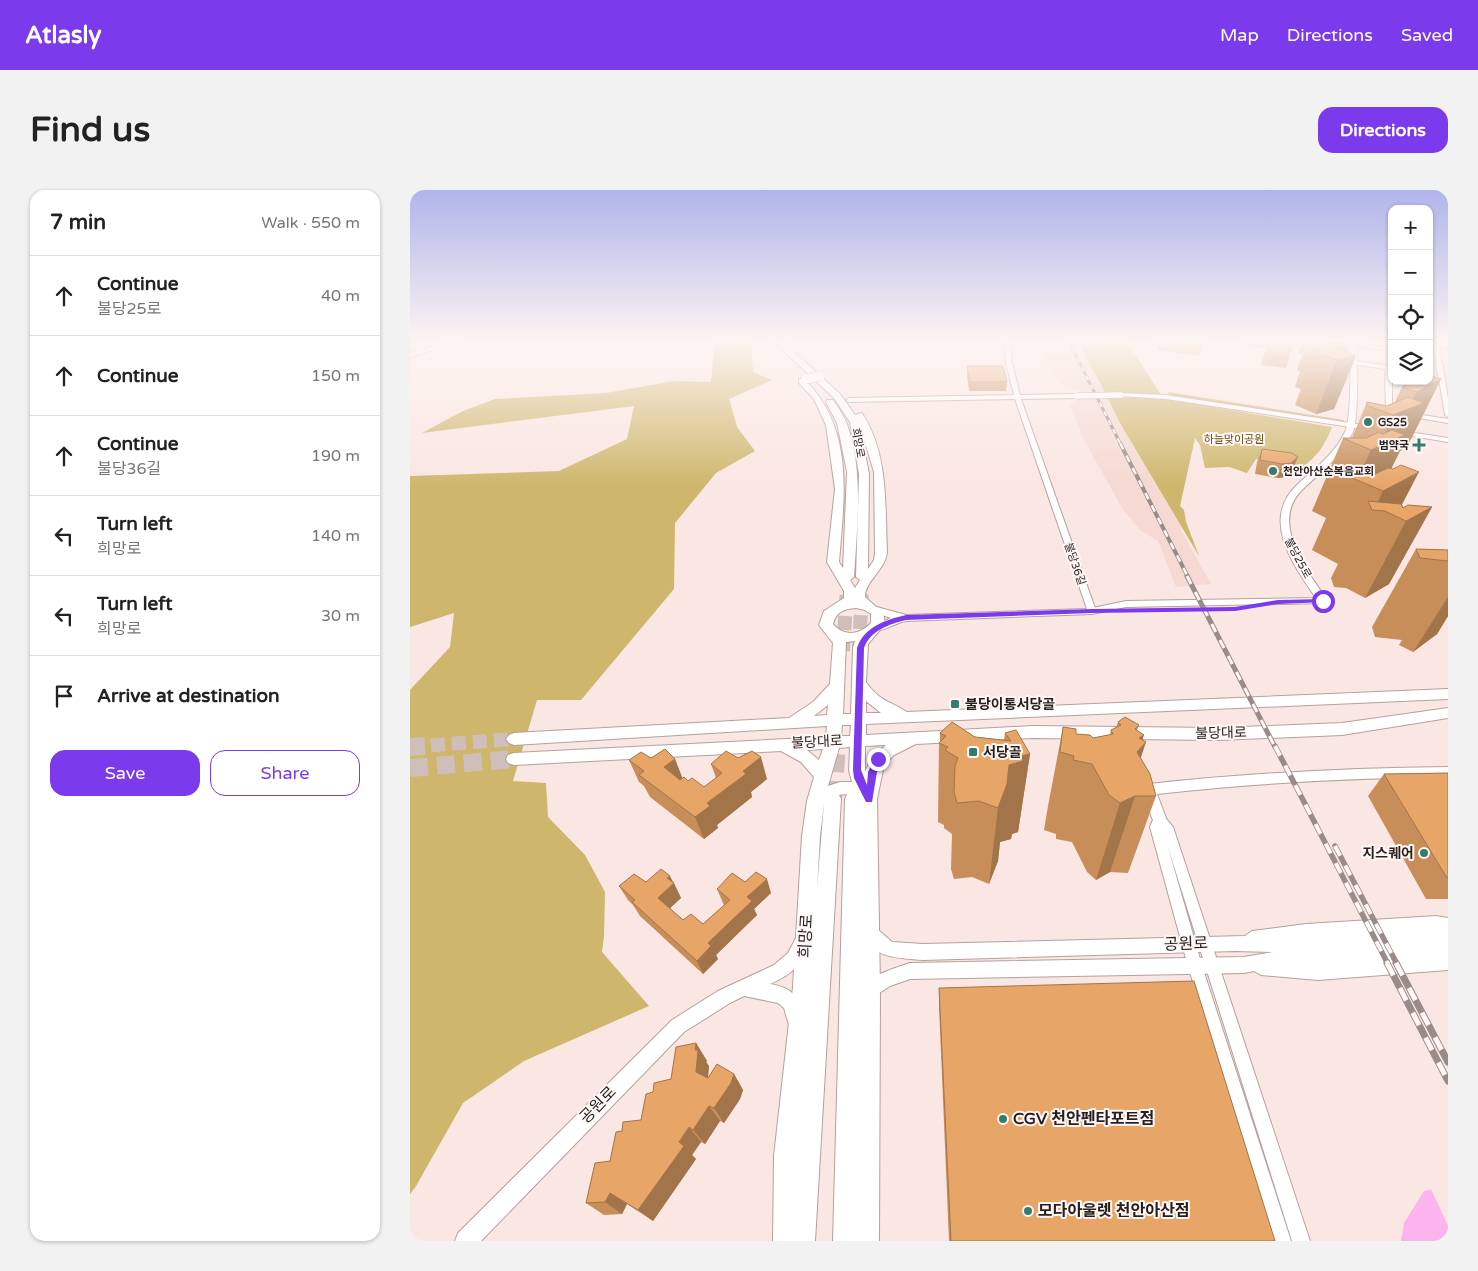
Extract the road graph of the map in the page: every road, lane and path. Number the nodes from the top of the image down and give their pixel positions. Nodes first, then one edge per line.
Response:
1 (809, 389) edge
2 (820, 389) edge
3 (830, 389) edge
4 (839, 389) edge
5 (1015, 389) edge
6 (1353, 389) edge
7 (1390, 389) edge
8 (1442, 389) edge
9 (1017, 396) junction
10 (849, 400) junction
11 (1448, 415) edge
12 (1448, 421) edge
13 (1351, 426) junction
14 (1375, 429) edge
15 (1392, 432) edge
16 (1448, 440) edge
17 (848, 577) tunnel mouth
18 (862, 577) tunnel mouth
19 (1278, 602) junction
20 (841, 606) junction
21 (869, 607) junction
22 (1092, 611) junction
23 (906, 618) junction
24 (872, 631) junction
25 (835, 634) junction
26 (860, 684) junction
27 (837, 685) junction
28 (1448, 694) edge
29 (1448, 713) edge
30 (912, 717) junction
31 (858, 719) junction
32 (835, 720) junction
33 (784, 723) junction
34 (921, 737) junction
35 (514, 739) tunnel mouth
36 (858, 740) junction
37 (833, 741) junction
38 (782, 744) junction
39 (514, 760) tunnel mouth
40 (1448, 772) edge
41 (822, 778) junction
42 (847, 798) junction
43 (1159, 818) joint
44 (1444, 923) edge
45 (870, 934) junction
46 (1448, 935) edge
47 (805, 936) junction
48 (1235, 943) junction
49 (1197, 944) junction
50 (1448, 947) edge
51 (1448, 963) edge
52 (1244, 965) junction
53 (1203, 966) junction
54 (744, 988) junction
55 (870, 991) junction
56 (799, 1033) junction
57 (466, 1241) edge
58 (786, 1241) edge
59 (802, 1241) edge
60 (846, 1241) edge
61 (866, 1241) edge
62 (1282, 1241) edge
63 (1301, 1241) edge

1 - 20 main road, bridge
2 - 17 main road
3 - 18 main road, 희망로
4 - 10 main road, bridge
5 - 9 street, 불당36길
6 - 13 street, 불당25로
7 - 12 street
8 - 11 street
9 - 10 street
9 - 13 street, bridge
9 - 22 street, 불당36길
10 - 21 main road
13 - 14 street
13 - 19 street, 불당25로
15 - 16 street
19 - 22 street
19 - 22 street
20 - 21 main road
20 - 25 main road
21 - 23 street
21 - 24 main road
22 - 23 street
23 - 24 street
24 - 25 main road
24 - 26 main road, 희망로
25 - 27 main road, 희망로
26 - 30 main road
26 - 31 main road, 희망로
27 - 32 main road, 희망로
27 - 33 main road
28 - 30 main road, 불당대로
29 - 34 main road, 불당대로
30 - 31 main road, 불당대로
31 - 32 main road, 불당대로
31 - 36 main road, 희망로
32 - 33 main road, 불당대로
32 - 37 main road, 희망로
33 - 35 main road, 불당대로
34 - 36 main road, 불당대로
34 - 42 main road, 희망로
36 - 37 main road, 불당대로
36 - 42 main road, 희망로
37 - 38 main road, 불당대로
37 - 41 main road, 희망로
38 - 39 main road, 불당대로
38 - 41 main road
40 - 43 street
41 - 42 main road, 희망로
42 - 45 main road, 희망로
42 - 47 main road, 희망로
42 - 59 main road
42 - 60 main road, 희망로
43 - 49 street
44 - 48 street
45 - 49 street, 공원로
45 - 55 main road, 희망로
46 - 48 street, 공원로
47 - 54 street, 공원로
47 - 56 main road, 희망로
48 - 49 street, 공원로
49 - 53 street
50 - 52 street, 공원로
51 - 52 street
52 - 53 street, 공원로
53 - 55 street, 공원로
53 - 62 street
53 - 63 street
54 - 56 street
54 - 57 street, 공원로
55 - 61 main road, 희망로
56 - 58 main road, 희망로

